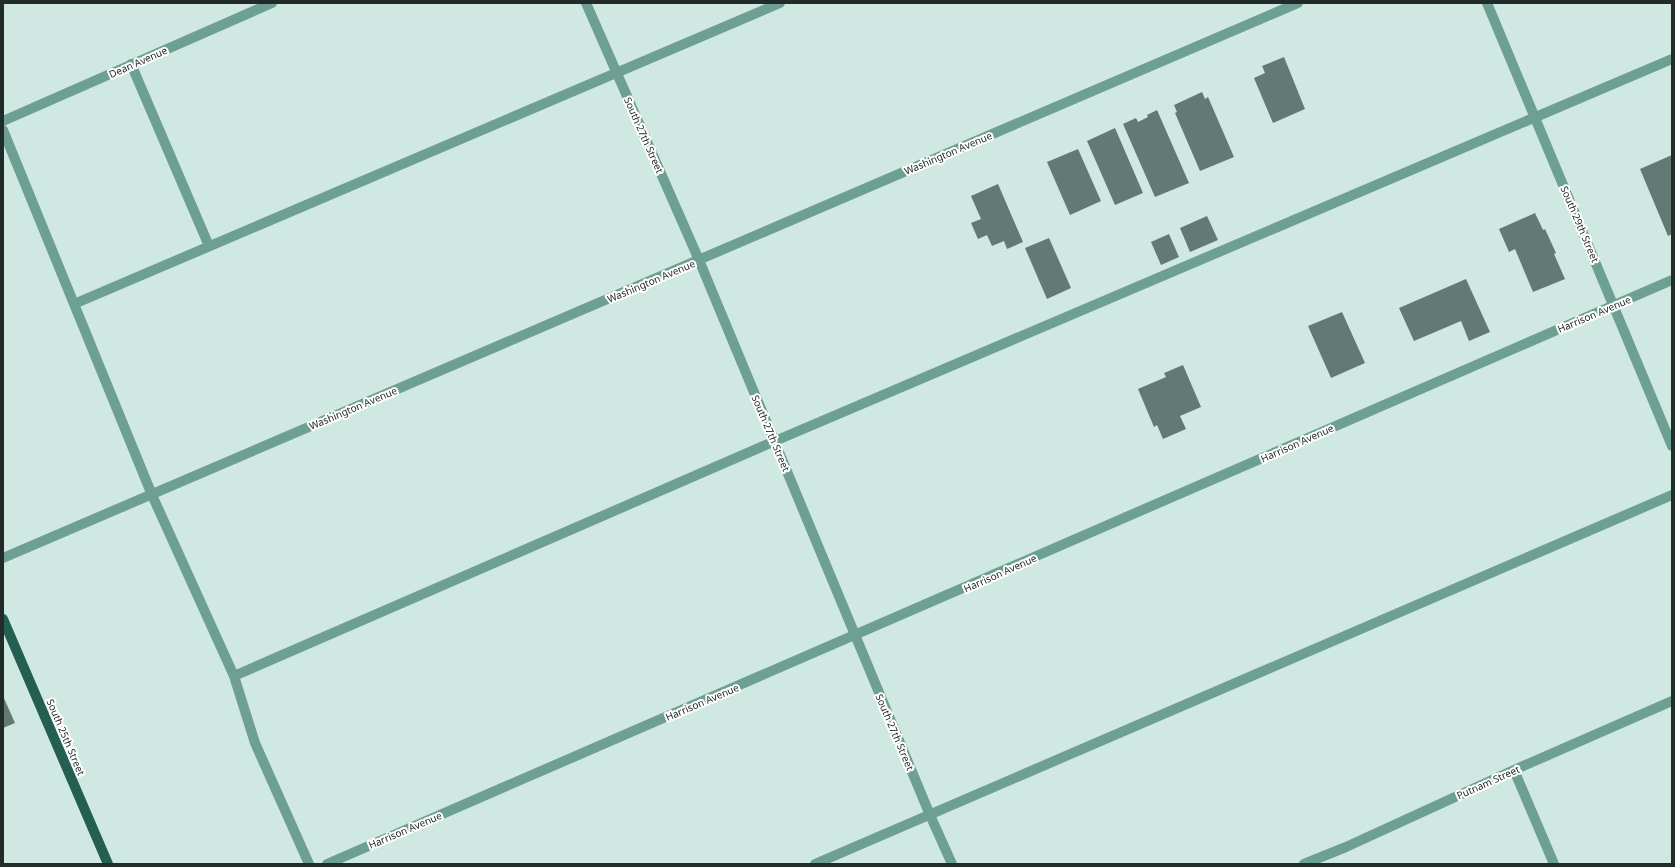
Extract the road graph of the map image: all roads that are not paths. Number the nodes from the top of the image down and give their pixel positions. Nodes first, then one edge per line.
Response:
1 (272, 3) edge
2 (586, 3) edge
3 (780, 3) edge
4 (1298, 3) edge
5 (1487, 3) edge
6 (1672, 58) edge
7 (131, 64) junction
8 (617, 74) junction
9 (1535, 117) junction
10 (3, 120) edge
11 (3, 130) edge
12 (210, 246) junction
13 (699, 260) junction
14 (1672, 280) edge
15 (74, 304) junction
16 (1613, 305) junction
17 (774, 441) junction
18 (1672, 446) edge
19 (152, 495) junction
20 (1672, 495) edge
21 (3, 558) edge
22 (3, 619) edge
23 (855, 636) junction
24 (234, 676) junction
25 (1672, 701) edge
26 (1514, 770) junction
27 (930, 815) junction
28 (108, 864) edge
29 (309, 864) edge
30 (327, 864) edge
31 (815, 864) edge
32 (952, 864) edge
33 (1304, 864) edge
34 (1554, 864) edge

1 - 7 street, Dean Avenue
2 - 8 street, South 27th Street
3 - 8 street
4 - 13 street, Washington Avenue
5 - 9 street, South 29th Street
6 - 9 street
7 - 10 street, Dean Avenue
7 - 12 street
8 - 12 street
8 - 13 street, South 27th Street
9 - 16 street, South 29th Street
9 - 17 street
11 - 15 street
12 - 15 street
13 - 17 street, South 27th Street
13 - 19 street, Washington Avenue
14 - 16 street, Harrison Avenue
15 - 19 street
16 - 18 street, South 29th Street
16 - 23 street, Harrison Avenue
17 - 23 street, South 27th Street
17 - 24 street
19 - 21 street, Washington Avenue
19 - 24 street
20 - 27 street
22 - 28 main road, South 25th Street
23 - 27 street, South 27th Street
23 - 30 street, Harrison Avenue
24 - 29 street
25 - 26 street, Putnam Street
26 - 33 street, Putnam Street
26 - 34 street
27 - 31 street
27 - 32 street, South 27th Street

